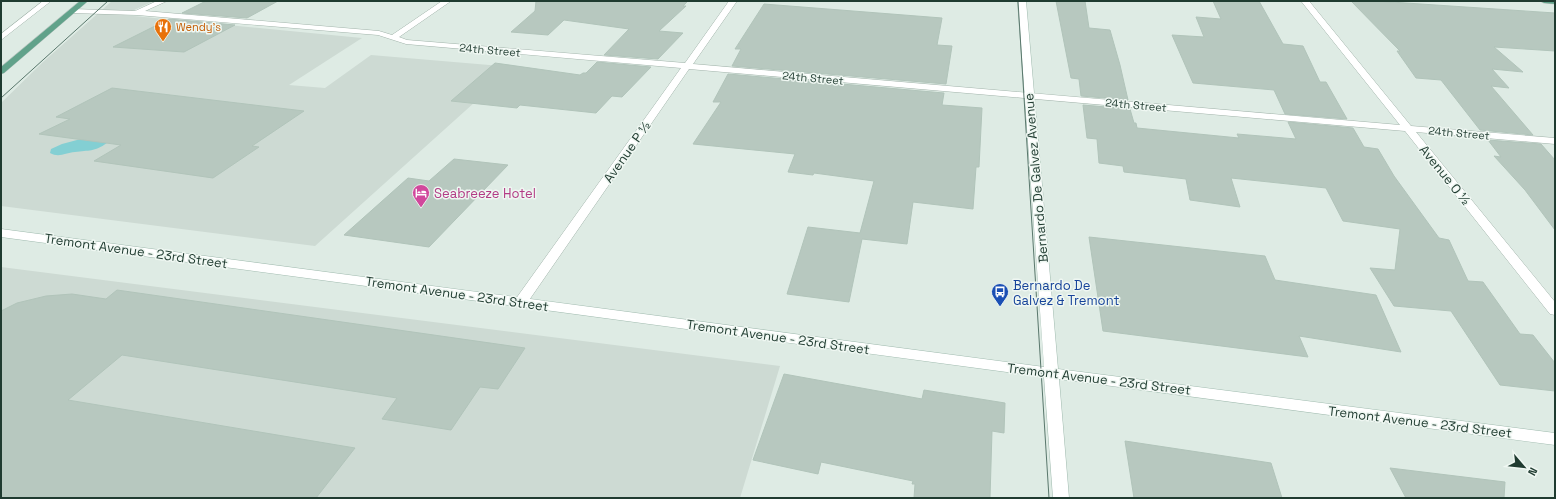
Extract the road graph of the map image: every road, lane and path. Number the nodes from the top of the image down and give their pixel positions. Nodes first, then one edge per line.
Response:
1 (47, 1) edge
2 (84, 1) edge
3 (164, 1) edge
4 (447, 1) edge
5 (733, 1) edge
6 (1022, 1) edge
7 (1305, 1) edge
8 (1544, 1) edge
9 (1555, 2) edge
10 (72, 11) junction
11 (137, 13) junction
12 (1, 38) edge
13 (393, 38) junction
14 (687, 67) junction
15 (1, 71) edge
16 (1030, 96) junction
17 (1407, 129) junction
18 (1555, 141) edge
19 (1, 233) edge
20 (520, 303) junction
21 (1555, 311) edge
22 (1052, 373) junction
23 (1555, 439) edge
24 (1061, 498) edge

1 - 12 street
2 - 10 main road
3 - 11 street
4 - 13 street
5 - 14 street, Avenue P ½
6 - 16 street, Bernardo De Galvez Avenue
7 - 17 street, Avenue O ½
8 - 9 main road
10 - 11 street, 24th Street
10 - 15 main road
11 - 13 street, 24th Street
13 - 14 street, 24th Street
14 - 16 street, 24th Street
14 - 20 street, Avenue P ½
16 - 17 street, 24th Street
16 - 22 street, Bernardo De Galvez Avenue
17 - 18 street, 24th Street
17 - 21 street, Avenue O ½
19 - 20 street, Tremont Avenue - 23rd Street
20 - 22 street, Tremont Avenue - 23rd Street
22 - 23 street, Tremont Avenue - 23rd Street
22 - 24 street, Bernardo De Galvez Avenue

